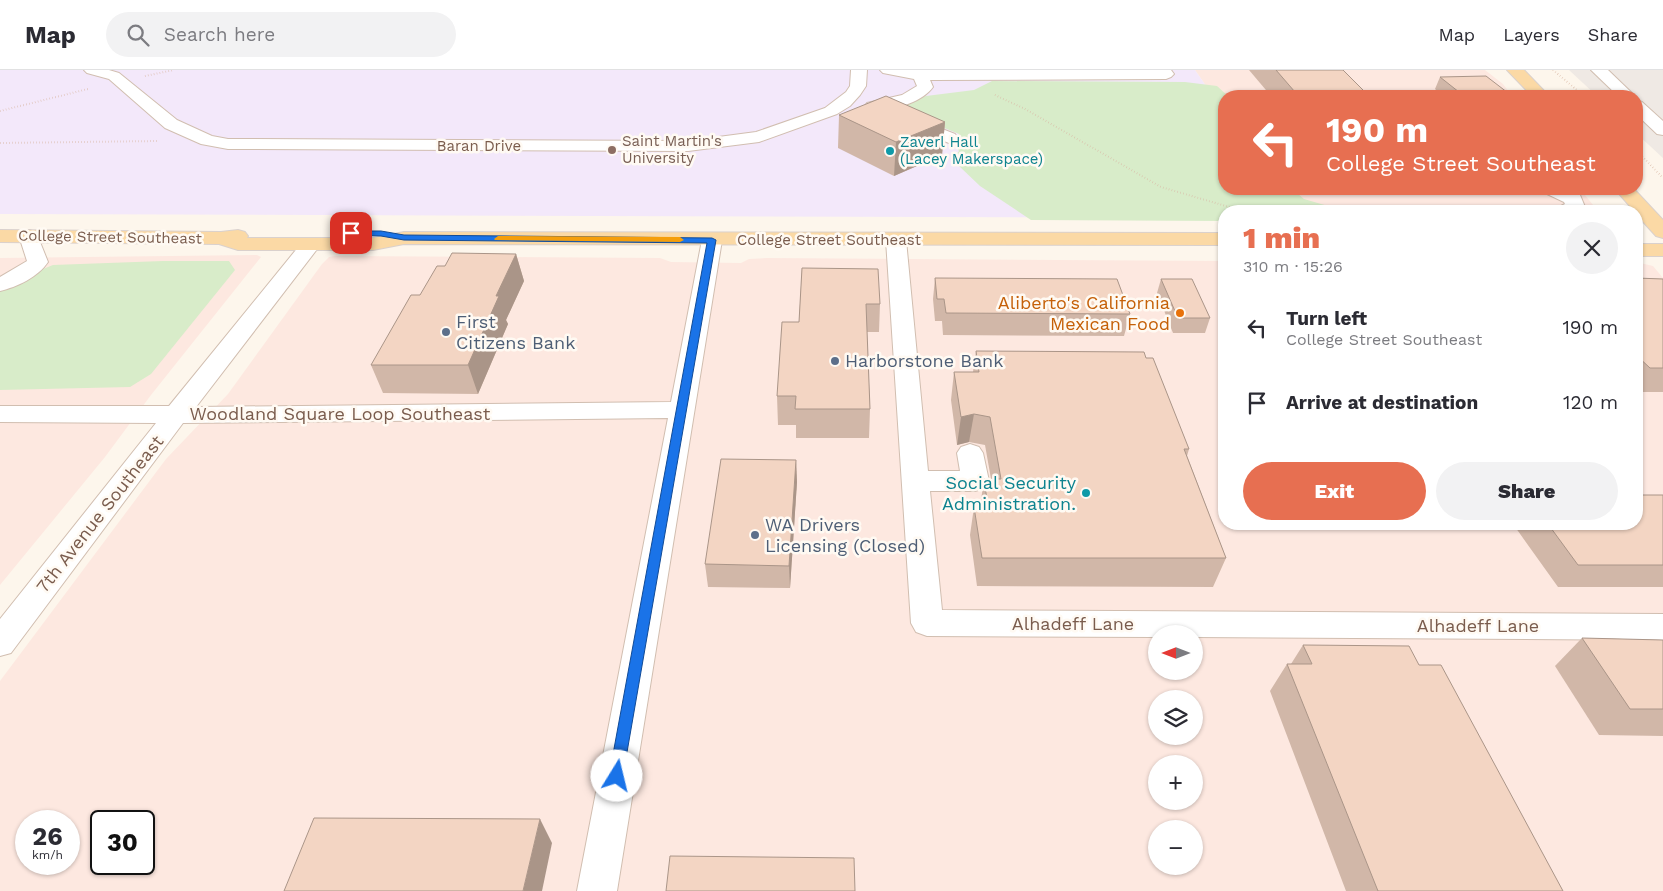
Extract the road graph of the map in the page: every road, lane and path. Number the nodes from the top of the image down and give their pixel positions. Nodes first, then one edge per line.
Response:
1 (92, 70) edge
2 (859, 70) edge
3 (888, 70) edge
4 (1163, 70) edge
5 (1515, 70) edge
6 (1553, 70) edge
7 (1599, 70) edge
8 (1068, 72) edge
9 (921, 75) junction
10 (1535, 90) edge
11 (1577, 90) edge
12 (1621, 90) edge
13 (993, 94) dead end
14 (850, 96) junction
15 (873, 106) junction
16 (1643, 111) edge
17 (1663, 130) edge
18 (949, 138) dead end
19 (207, 140) junction
20 (0, 143) edge
21 (1643, 157) edge
22 (1663, 178) edge
23 (1563, 195) edge
24 (1629, 195) edge
25 (1219, 205) edge
26 (1574, 205) edge
27 (1639, 205) edge
28 (1643, 210) edge
29 (1643, 232) edge
30 (1663, 232) edge
31 (0, 236) edge
32 (29, 236) junction
33 (221, 238) junction
34 (404, 238) junction
35 (1218, 239) edge
36 (712, 240) junction
37 (896, 240) junction
38 (311, 244) junction
39 (1643, 250) edge
40 (1663, 250) edge
41 (1, 284) edge
42 (680, 410) junction
43 (0, 414) edge
44 (176, 415) junction
45 (970, 453) dead end
46 (916, 481) junction
47 (1663, 627) edge
48 (0, 644) edge
49 (597, 891) edge

1 - 19 street, Baran Drive
2 - 14 street
3 - 9 street
4 - 8 street
5 - 10 main road
6 - 11 path
7 - 12 street
8 - 9 street
9 - 15 street
13 - 25 path
14 - 15 street
14 - 19 street, Baran Drive
15 - 18 street
16 - 17 street
19 - 20 path
21 - 22 path
23 - 26 street
24 - 27 main road
28 - 30 main road
29 - 30 main road
31 - 32 main road, College Street Southeast
32 - 33 main road, College Street Southeast
32 - 41 street
33 - 34 main road, College Street Southeast
33 - 38 main road, College Street Southeast
34 - 36 main road, College Street Southeast
34 - 38 main road, College Street Southeast
35 - 37 main road, College Street Southeast
36 - 37 main road, College Street Southeast
36 - 42 street
37 - 46 street, Alhadeff Lane
38 - 44 street, 7th Avenue Southeast
39 - 40 main road
42 - 44 street, Woodland Square Loop Southeast
42 - 49 street
43 - 44 street, Woodland Square Loop Southeast
44 - 48 street, 7th Avenue Southeast
45 - 46 street
46 - 47 street, Alhadeff Lane

